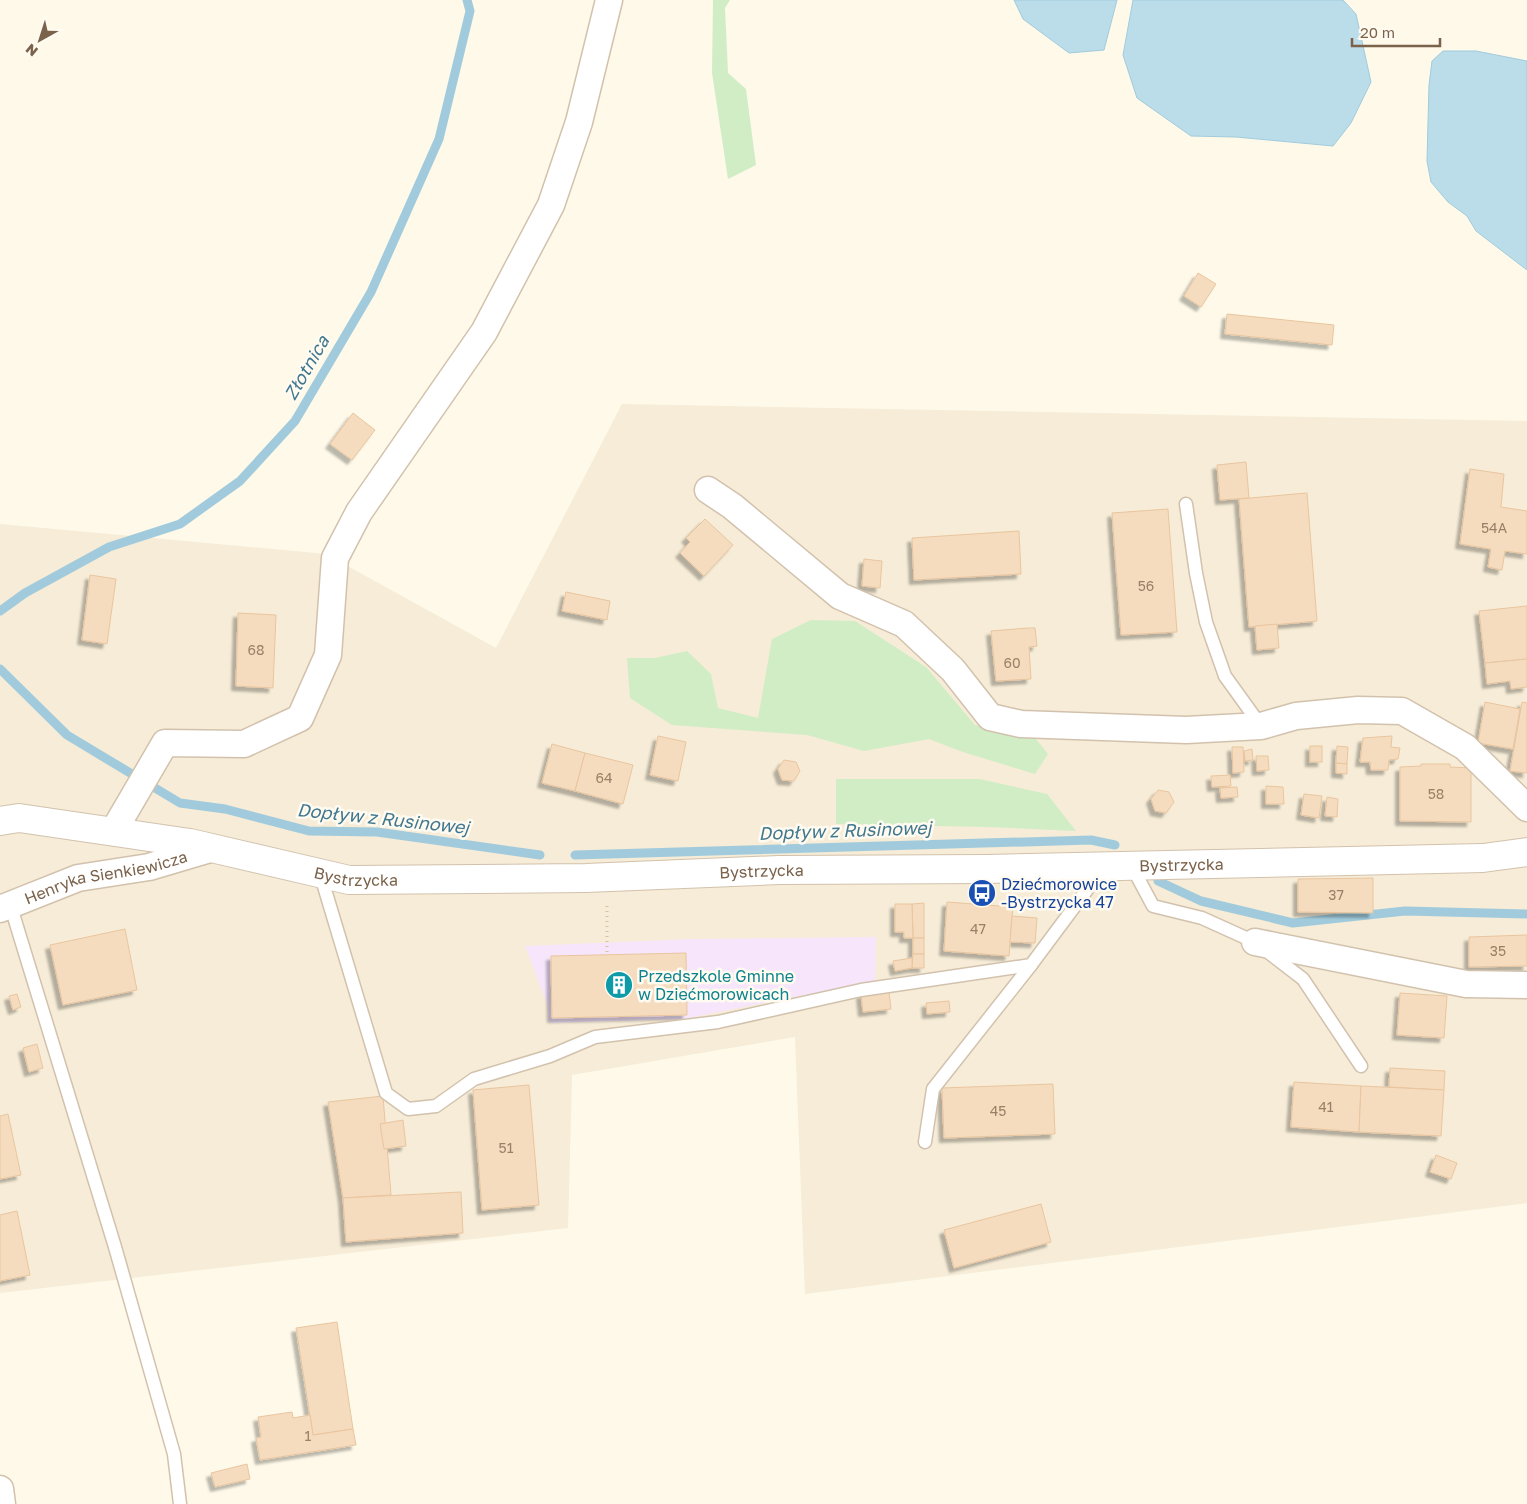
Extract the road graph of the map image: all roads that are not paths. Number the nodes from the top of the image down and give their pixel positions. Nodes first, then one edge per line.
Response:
1 (609, 0) edge
2 (708, 490) dead end
3 (1186, 504) dead end
4 (1261, 726) junction
5 (1527, 808) edge
6 (0, 821) edge
7 (113, 832) junction
8 (213, 848) junction
9 (1527, 852) edge
10 (1118, 865) junction
11 (320, 873) junction
12 (5, 907) edge
13 (1255, 942) junction
14 (1031, 965) junction
15 (1527, 985) edge
16 (1361, 1066) dead end
17 (925, 1142) dead end
18 (0, 1489) edge
19 (2, 1504) edge
20 (180, 1504) edge

1 - 7 street
2 - 4 street
3 - 4 lane
4 - 5 street
6 - 7 street, Bystrzycka
7 - 8 street, Bystrzycka
8 - 11 street, Bystrzycka
8 - 12 street, Henryka Sienkiewicza
9 - 10 street, Bystrzycka
10 - 11 street, Bystrzycka
10 - 13 lane
10 - 14 lane
11 - 14 lane
12 - 20 lane
13 - 15 street
13 - 16 lane
14 - 17 lane
18 - 19 street

